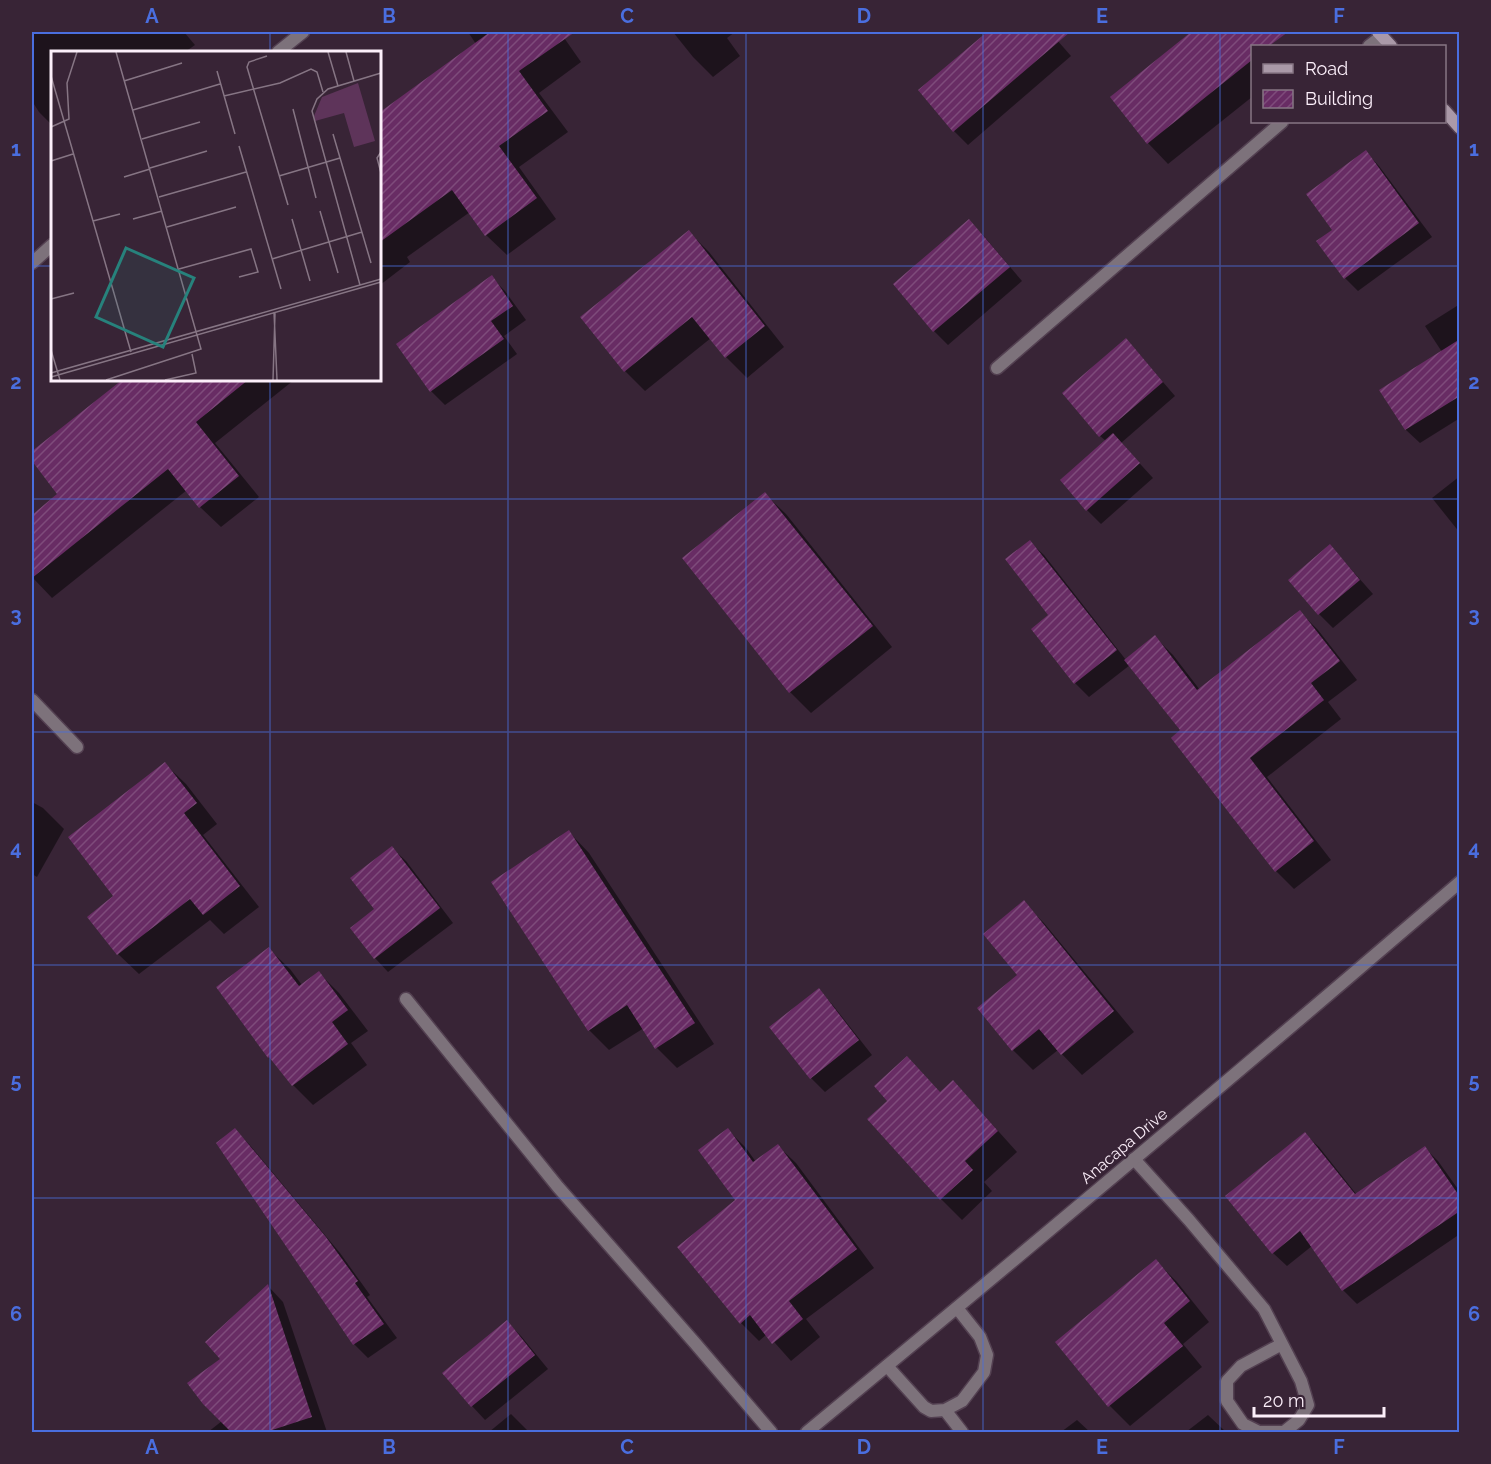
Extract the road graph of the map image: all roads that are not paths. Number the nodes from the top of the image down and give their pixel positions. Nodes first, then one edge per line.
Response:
1 (303, 32) edge
2 (279, 51) edge
3 (1446, 112) edge
4 (1281, 123) edge
5 (1460, 128) edge
6 (51, 247) edge
7 (32, 263) edge
8 (997, 368) dead end
9 (32, 699) edge
10 (77, 747) dead end
11 (1460, 882) edge
12 (406, 999) dead end
13 (1134, 1160) junction
14 (957, 1308) junction
15 (1282, 1344) junction
16 (887, 1366) junction
17 (945, 1410) junction
18 (771, 1432) edge
19 (807, 1432) edge
20 (962, 1432) edge
21 (1283, 1432) edge

1 - 2 street
3 - 5 main road
4 - 8 street
6 - 7 street
9 - 10 street
11 - 13 street, Anacapa Drive
12 - 18 street
13 - 14 street, Anacapa Drive
13 - 15 street
14 - 16 street, Anacapa Drive
14 - 17 street
15 - 21 street
15 - 21 street
16 - 17 street
16 - 19 street, Anacapa Drive
17 - 20 street

